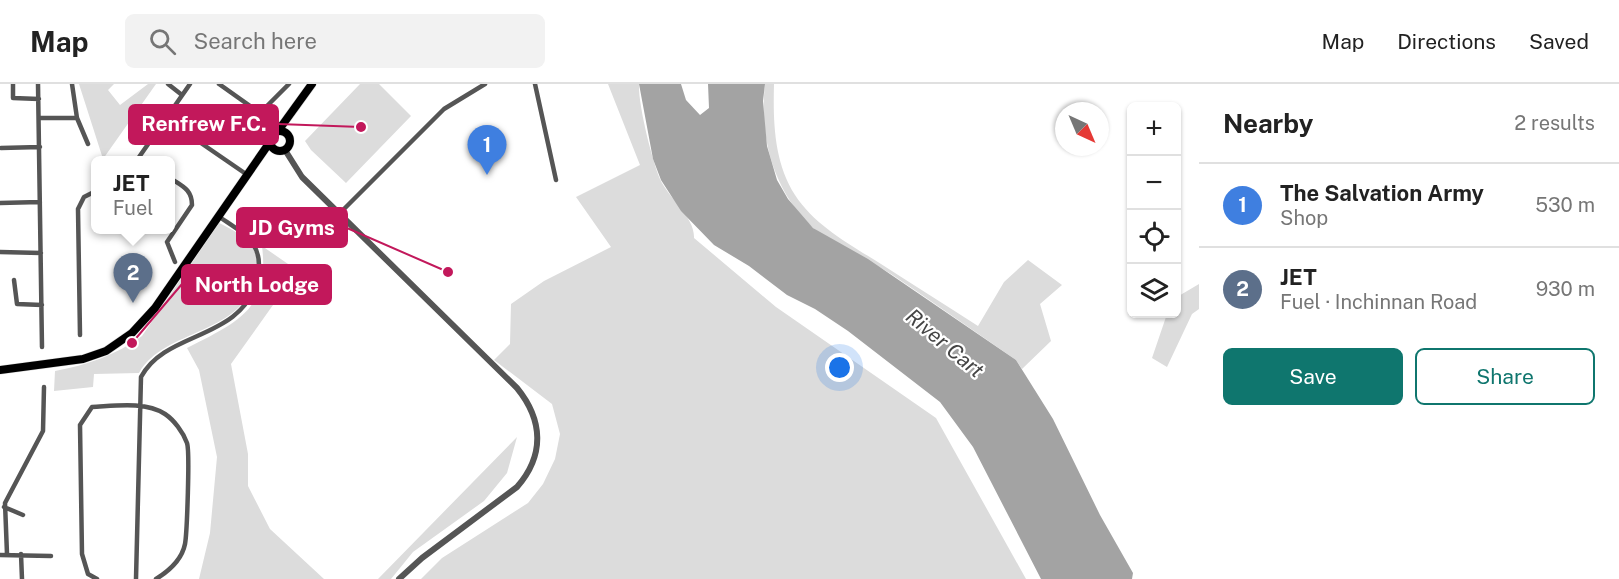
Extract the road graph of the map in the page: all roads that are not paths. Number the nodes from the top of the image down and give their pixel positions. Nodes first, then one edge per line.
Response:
1 (13, 84) edge
2 (38, 84) edge
3 (72, 84) edge
4 (168, 84) edge
5 (190, 84) edge
6 (219, 84) edge
7 (289, 84) edge
8 (312, 84) edge
9 (485, 84) edge
10 (535, 84) edge
11 (182, 95) junction
12 (39, 99) junction
13 (261, 112) junction
14 (39, 118) junction
15 (77, 118) junction
16 (267, 118) dead end
17 (166, 119) junction
18 (283, 132) junction
19 (88, 144) dead end
20 (272, 146) junction
21 (39, 147) junction
22 (1, 148) edge
23 (285, 150) junction
24 (141, 156) edge
25 (246, 174) junction
26 (556, 180) dead end
27 (175, 181) edge
28 (91, 193) edge
29 (40, 202) junction
30 (0, 203) edge
31 (339, 214) junction
32 (218, 216) junction
33 (175, 230) edge
34 (172, 234) edge
35 (0, 252) edge
36 (41, 253) junction
37 (176, 262) dead end
38 (14, 280) dead end
39 (42, 304) junction
40 (81, 335) dead end
41 (42, 347) dead end
42 (0, 370) edge
43 (44, 387) dead end
44 (140, 406) junction
45 (4, 507) junction
46 (23, 515) dead end
47 (7, 554) junction
48 (21, 554) junction
49 (0, 555) edge
50 (51, 556) dead end
51 (22, 579) edge
52 (97, 579) edge
53 (136, 579) edge
54 (156, 579) edge
55 (399, 579) edge

1 - 12 street
2 - 12 street
3 - 15 street
4 - 11 street
5 - 11 street
6 - 13 street
7 - 13 street
8 - 18 main road
9 - 31 street
10 - 26 street
11 - 17 street
12 - 14 street
13 - 16 street
14 - 15 street
14 - 21 street
15 - 19 street
17 - 24 street
17 - 25 street
18 - 20 main road
18 - 23 main road
20 - 23 main road
20 - 25 main road
21 - 22 street
21 - 29 street
23 - 31 street
25 - 32 main road
27 - 33 street
28 - 40 street
29 - 30 street
29 - 36 street
31 - 55 street
32 - 42 main road
32 - 44 street
34 - 37 street
35 - 36 street
36 - 39 street
38 - 39 street
39 - 41 street
43 - 45 street
44 - 52 street
44 - 53 street
44 - 54 street
45 - 46 street
45 - 47 street
47 - 48 street
47 - 49 street
48 - 50 street
48 - 51 street

